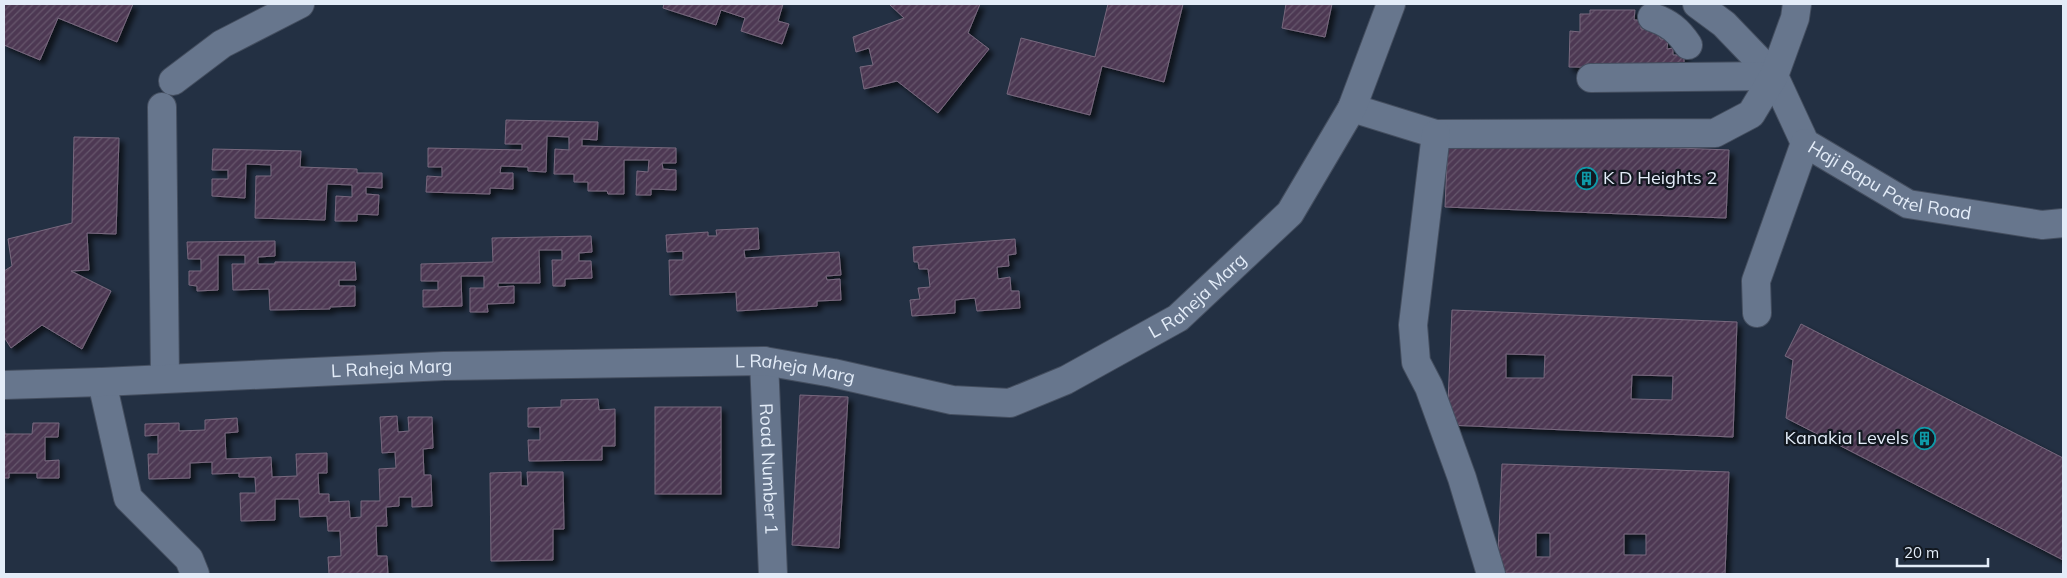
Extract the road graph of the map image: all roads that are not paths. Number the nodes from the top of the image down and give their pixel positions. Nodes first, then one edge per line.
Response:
1 (300, 4) edge
2 (1391, 4) edge
3 (1697, 4) edge
4 (1798, 4) edge
5 (1652, 14) edge
6 (1688, 45) dead end
7 (1774, 76) junction
8 (1590, 78) dead end
9 (173, 81) dead end
10 (162, 107) dead end
11 (1352, 108) junction
12 (1436, 134) junction
13 (1805, 143) junction
14 (2063, 223) edge
15 (1757, 313) dead end
16 (764, 362) junction
17 (165, 378) junction
18 (102, 382) junction
19 (4, 385) edge
20 (195, 574) edge
21 (773, 574) edge
22 (1491, 574) edge

1 - 9 street
2 - 11 street, L Raheja Marg
3 - 7 street, Haji Bapu Patel Road
4 - 7 street
5 - 6 street
7 - 8 street
7 - 12 street
7 - 13 street, Haji Bapu Patel Road
10 - 17 street
11 - 12 street
11 - 16 street, L Raheja Marg
12 - 22 street
13 - 14 street, Haji Bapu Patel Road
13 - 15 street
16 - 17 street, L Raheja Marg
16 - 21 street, Road Number 1
17 - 18 street, L Raheja Marg
18 - 19 street, L Raheja Marg
18 - 20 street

